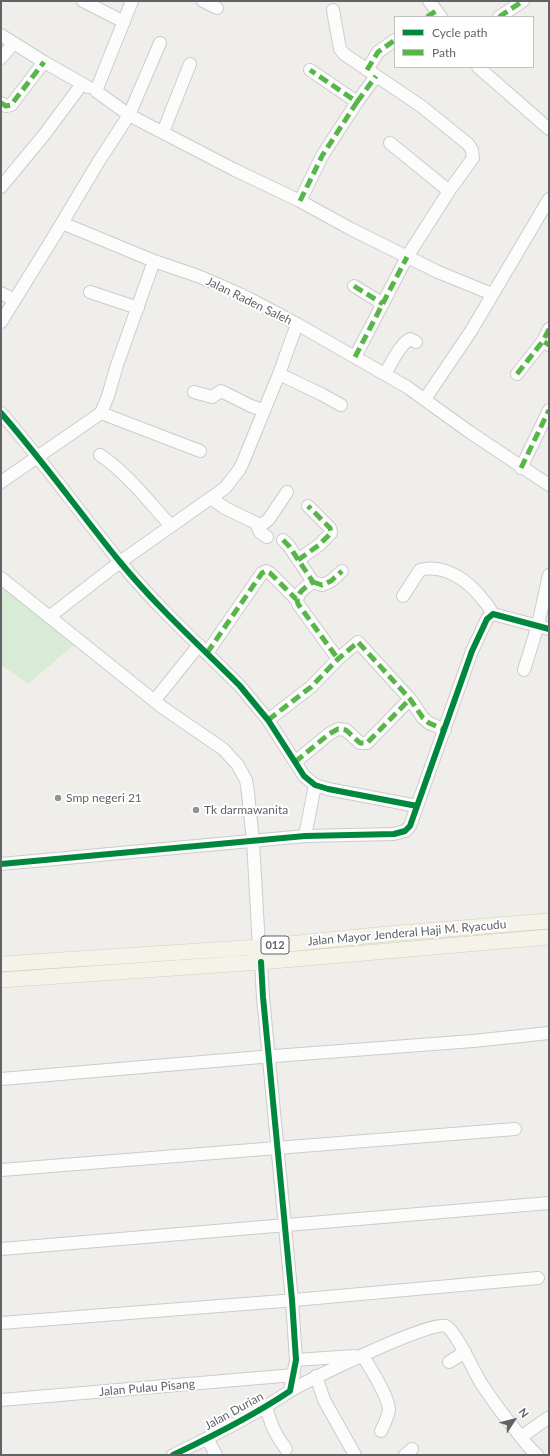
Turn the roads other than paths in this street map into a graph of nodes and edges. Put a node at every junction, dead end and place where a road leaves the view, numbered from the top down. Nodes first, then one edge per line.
1 (83, 1) edge
2 (132, 1) edge
3 (203, 1) edge
4 (523, 1) edge
5 (217, 8) dead end
6 (333, 10) dead end
7 (500, 16) edge
8 (124, 22) junction
9 (1, 36) edge
10 (394, 41) edge
11 (14, 43) junction
12 (160, 43) dead end
13 (1, 58) edge
14 (44, 62) junction
15 (190, 64) dead end
16 (479, 68) edge
17 (310, 70) dead end
18 (372, 73) junction
19 (82, 84) junction
20 (96, 91) junction
21 (357, 102) junction
22 (1, 103) edge
23 (129, 115) junction
24 (549, 129) edge
25 (163, 132) junction
26 (390, 143) dead end
27 (1, 186) edge
28 (449, 191) junction
29 (549, 199) edge
30 (300, 201) junction
31 (62, 223) junction
32 (407, 257) junction
33 (154, 261) junction
34 (354, 286) dead end
35 (90, 292) dead end
36 (1, 293) edge
37 (492, 294) junction
38 (14, 300) junction
39 (383, 304) junction
40 (138, 308) junction
41 (1, 322) edge
42 (297, 324) junction
43 (549, 329) edge
44 (416, 342) dead end
45 (546, 343) edge
46 (355, 357) junction
47 (279, 374) junction
48 (385, 374) junction
49 (518, 374) dead end
50 (194, 392) dead end
51 (425, 399) junction
52 (340, 405) dead end
53 (263, 410) junction
54 (549, 410) edge
55 (101, 413) junction
56 (1, 414) edge
57 (200, 451) dead end
58 (100, 455) dead end
59 (37, 456) junction
60 (521, 468) junction
61 (1, 482) edge
62 (549, 485) edge
63 (287, 492) dead end
64 (210, 498) junction
65 (308, 506) dead end
66 (258, 524) junction
67 (171, 526) junction
68 (267, 537) dead end
69 (283, 540) dead end
70 (298, 560) junction
71 (120, 562) junction
72 (342, 571) dead end
73 (549, 576) edge
74 (1, 578) edge
75 (313, 582) junction
76 (403, 596) dead end
77 (296, 599) junction
78 (493, 614) junction
79 (49, 617) junction
80 (543, 627) edge
81 (203, 649) junction
82 (338, 659) junction
83 (524, 670) dead end
84 (410, 699) junction
85 (154, 701) junction
86 (268, 720) junction
87 (445, 730) junction
88 (295, 762) junction
89 (315, 785) junction
90 (417, 806) junction
91 (305, 836) junction
92 (253, 841) junction
93 (1, 864) edge
94 (549, 921) edge
95 (549, 937) edge
96 (259, 946) junction
97 (118, 956) junction
98 (88, 957) junction
99 (260, 962) junction
100 (1, 964) edge
101 (119, 972) junction
102 (90, 974) junction
103 (1, 980) edge
104 (549, 1033) edge
105 (269, 1056) junction
106 (1, 1079) edge
107 (514, 1129) dead end
108 (277, 1148) junction
109 (1, 1170) edge
110 (549, 1203) edge
111 (285, 1226) junction
112 (1, 1249) edge
113 (538, 1278) dead end
114 (292, 1300) junction
115 (1, 1323) edge
116 (465, 1352) junction
117 (363, 1356) junction
118 (296, 1360) junction
119 (449, 1362) dead end
120 (294, 1375) junction
121 (316, 1376) junction
122 (290, 1390) junction
123 (1, 1400) edge
124 (266, 1407) junction
125 (548, 1418) dead end
126 (381, 1431) dead end
127 (521, 1437) junction
128 (207, 1438) junction
129 (286, 1449) dead end
130 (187, 1452) edge
131 (169, 1455) edge
132 (173, 1455) edge
133 (216, 1455) edge
134 (355, 1455) edge
135 (537, 1455) edge

1 - 8 street
2 - 8 street
3 - 5 street
4 - 7 street
6 - 18 street
8 - 20 street
9 - 11 street
10 - 18 street
11 - 13 street
11 - 14 street
12 - 23 street
14 - 19 street
14 - 22 street
15 - 25 street
16 - 24 street
17 - 21 street
18 - 21 street
18 - 28 street
19 - 20 street
19 - 27 street
20 - 23 street
21 - 30 street
23 - 25 street
23 - 31 street
25 - 30 street
26 - 28 street
28 - 32 street
29 - 37 street
30 - 32 street
31 - 33 street, Jalan Raden Saleh
31 - 38 street
32 - 37 street
32 - 39 street
33 - 40 street
33 - 42 street, Jalan Raden Saleh
34 - 39 street
35 - 40 street
36 - 38 street
37 - 51 street
38 - 41 street
39 - 46 street
40 - 55 street
42 - 46 street, Jalan Raden Saleh
42 - 47 street
43 - 45 street
44 - 48 street
45 - 49 street
46 - 48 street, Jalan Raden Saleh
47 - 52 street
47 - 53 street
48 - 51 street, Jalan Raden Saleh
50 - 53 street
51 - 60 street, Jalan Raden Saleh
53 - 64 street
54 - 60 street
55 - 57 street
55 - 59 street
56 - 59 street
58 - 67 street
59 - 61 street
59 - 71 street
60 - 62 street, Jalan Raden Saleh
63 - 66 street
64 - 66 street
64 - 67 street
65 - 70 street
66 - 68 street
67 - 71 street
69 - 70 street
70 - 75 street
71 - 79 street
71 - 81 street
72 - 75 street
73 - 80 street
74 - 79 street
75 - 77 street
76 - 78 street
77 - 81 street
77 - 82 street
78 - 80 street
78 - 87 street
79 - 85 street
80 - 83 street
81 - 85 street
81 - 86 street
82 - 84 street
82 - 86 street
84 - 87 street
84 - 88 street
85 - 92 street
86 - 88 street
87 - 90 street
88 - 89 street
89 - 90 street
89 - 91 street
90 - 91 street
91 - 92 street
92 - 93 street
92 - 96 street
94 - 96 main road, Jalan Mayor Jenderal Haji M. Ryacudu / 012
95 - 99 main road, Jalan Mayor Jenderal Haji M. Ryacudu / 012
96 - 97 main road, Jalan Mayor Jenderal Haji M. Ryacudu / 012
97 - 98 main road, Jalan Mayor Jenderal Haji M. Ryacudu / 012
97 - 101 main road
98 - 100 main road, Jalan Mayor Jenderal Haji M. Ryacudu / 012
98 - 102 main road
99 - 101 main road, Jalan Mayor Jenderal Haji M. Ryacudu / 012
99 - 105 street
101 - 102 main road, Jalan Mayor Jenderal Haji M. Ryacudu / 012
102 - 103 main road, Jalan Mayor Jenderal Haji M. Ryacudu / 012
104 - 105 street
105 - 106 street
105 - 108 street
107 - 108 street
108 - 109 street
108 - 111 street
110 - 111 street
111 - 112 street
111 - 114 street
113 - 114 street
114 - 115 street
114 - 118 street
116 - 117 street, Jalan Durian
116 - 119 street
116 - 127 street, Jalan Durian
117 - 118 street
117 - 121 street, Jalan Durian
117 - 126 street
118 - 120 street
120 - 122 street
120 - 123 street, Jalan Pulau Pisang
121 - 122 street, Jalan Durian
121 - 134 street
122 - 124 street, Jalan Durian
124 - 128 street, Jalan Durian
124 - 129 street
125 - 127 street
127 - 135 street, Jalan Durian
128 - 130 street, Jalan Durian
128 - 133 street
130 - 132 street, Jalan Durian
131 - 132 street

